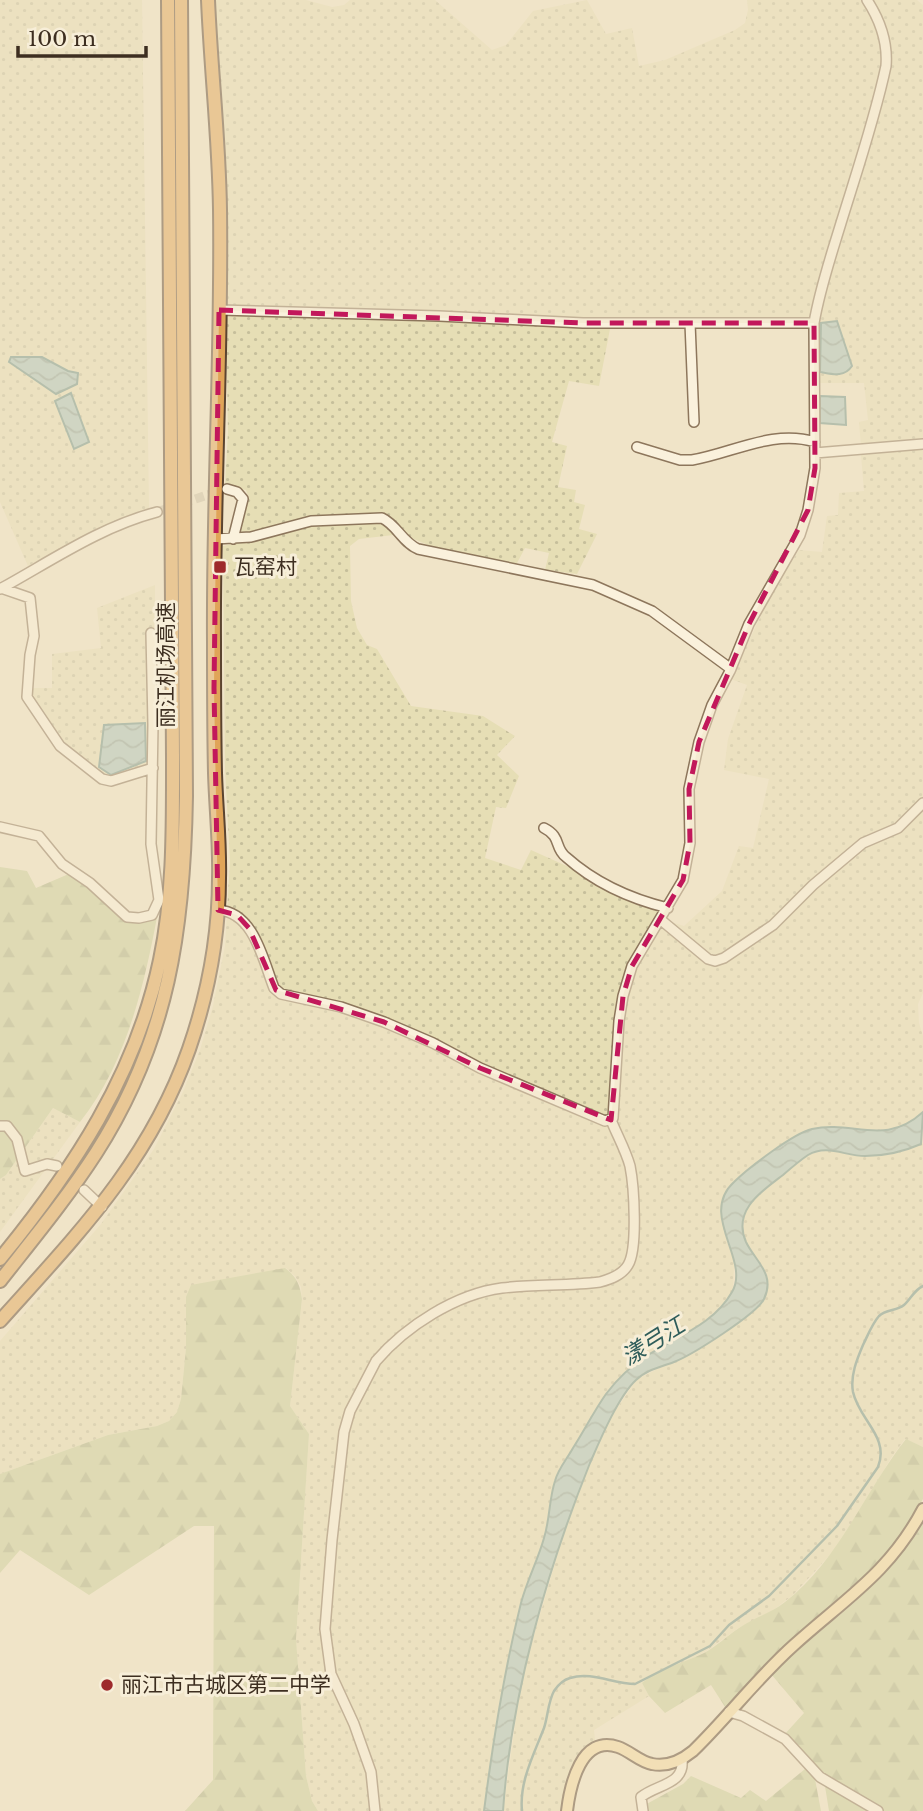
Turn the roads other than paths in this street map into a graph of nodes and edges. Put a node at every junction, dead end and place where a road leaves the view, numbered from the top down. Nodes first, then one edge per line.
1 (169, 0) edge
2 (181, 0) edge
3 (208, 0) edge
4 (867, 0) edge
5 (219, 310) junction
6 (691, 323) junction
7 (814, 323) junction
8 (695, 422) dead end
9 (815, 442) junction
10 (923, 444) edge
11 (636, 447) dead end
12 (815, 453) junction
13 (227, 489) dead end
14 (157, 512) tunnel mouth
15 (215, 539) junction
16 (233, 539) junction
17 (0, 589) edge
18 (151, 633) dead end
19 (730, 668) junction
20 (153, 768) junction
21 (923, 803) edge
22 (0, 827) edge
23 (544, 828) dead end
24 (668, 908) junction
25 (218, 910) junction
26 (661, 920) junction
27 (611, 1120) junction
28 (0, 1126) edge
29 (57, 1166) dead end
30 (84, 1189) dead end
31 (102, 1207) junction
32 (0, 1259) edge
33 (0, 1281) edge
34 (0, 1321) edge
35 (923, 1509) edge
36 (729, 1712) junction
37 (682, 1759) junction
38 (375, 1811) edge
39 (567, 1811) edge
40 (643, 1811) edge
41 (878, 1811) edge

1 - 32 highway, 丽江机场高速
2 - 33 highway, 丽江机场高速
3 - 5 highway
4 - 7 street
5 - 6 street
5 - 15 highway
6 - 7 street
6 - 8 street
7 - 9 street
9 - 11 street
9 - 12 street
10 - 12 street
12 - 19 street
13 - 16 street
14 - 17 street
15 - 16 street
15 - 25 highway
16 - 19 street
17 - 20 street
18 - 20 street
19 - 24 street
20 - 22 street
21 - 26 street
23 - 24 street
24 - 26 street
25 - 27 street
25 - 31 highway
26 - 27 street
27 - 38 street
28 - 29 street
30 - 31 street
31 - 34 highway
35 - 36 main road
36 - 37 main road
36 - 41 street
37 - 39 main road
37 - 40 street

